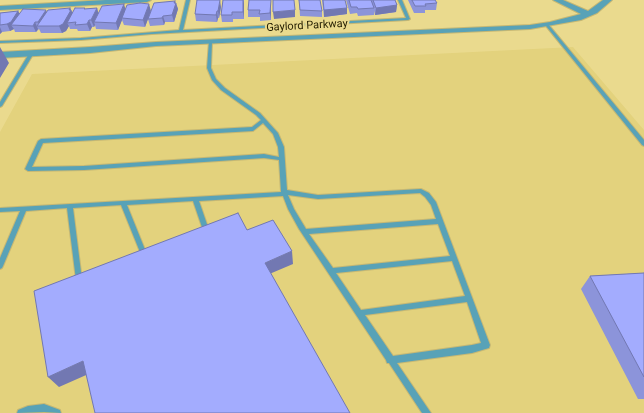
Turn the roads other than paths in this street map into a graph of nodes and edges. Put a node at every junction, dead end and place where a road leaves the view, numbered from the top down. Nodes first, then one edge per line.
1 (147, 0) edge
2 (188, 0) edge
3 (400, 0) edge
4 (557, 0) edge
5 (608, 0) edge
6 (0, 8) edge
7 (588, 14) junction
8 (547, 25) junction
9 (181, 31) junction
10 (0, 42) edge
11 (210, 42) junction
12 (32, 53) junction
13 (0, 55) edge
14 (0, 106) edge
15 (264, 120) junction
16 (644, 144) edge
17 (282, 159) junction
18 (284, 193) junction
19 (195, 199) junction
20 (123, 203) junction
21 (70, 206) junction
22 (24, 208) junction
23 (0, 210) edge
24 (440, 221) junction
25 (305, 232) junction
26 (208, 236) edge
27 (454, 258) junction
28 (145, 260) edge
29 (0, 266) edge
30 (331, 271) junction
31 (79, 280) edge
32 (469, 299) junction
33 (359, 312) junction
34 (390, 360) junction
35 (21, 413) edge
36 (57, 413) edge
37 (427, 413) edge

1 - 6 street
2 - 9 lane
3 - 9 lane
4 - 7 street
5 - 7 street, Gaylord Parkway
7 - 8 street, Gaylord Parkway
8 - 11 street, Gaylord Parkway
8 - 16 lane
9 - 10 lane
11 - 12 street, Gaylord Parkway
11 - 15 lane
12 - 13 street, Gaylord Parkway
12 - 14 lane
15 - 17 lane
15 - 17 lane
17 - 18 lane
18 - 19 lane
18 - 24 lane
18 - 25 lane
19 - 20 lane
19 - 26 lane
20 - 21 lane
20 - 28 lane
21 - 22 lane
21 - 31 lane
22 - 23 lane
22 - 29 lane
24 - 25 lane
24 - 27 lane
25 - 30 lane
27 - 30 lane
27 - 32 lane
30 - 33 lane
32 - 33 lane
32 - 34 lane
33 - 34 lane
34 - 37 lane
35 - 36 lane

